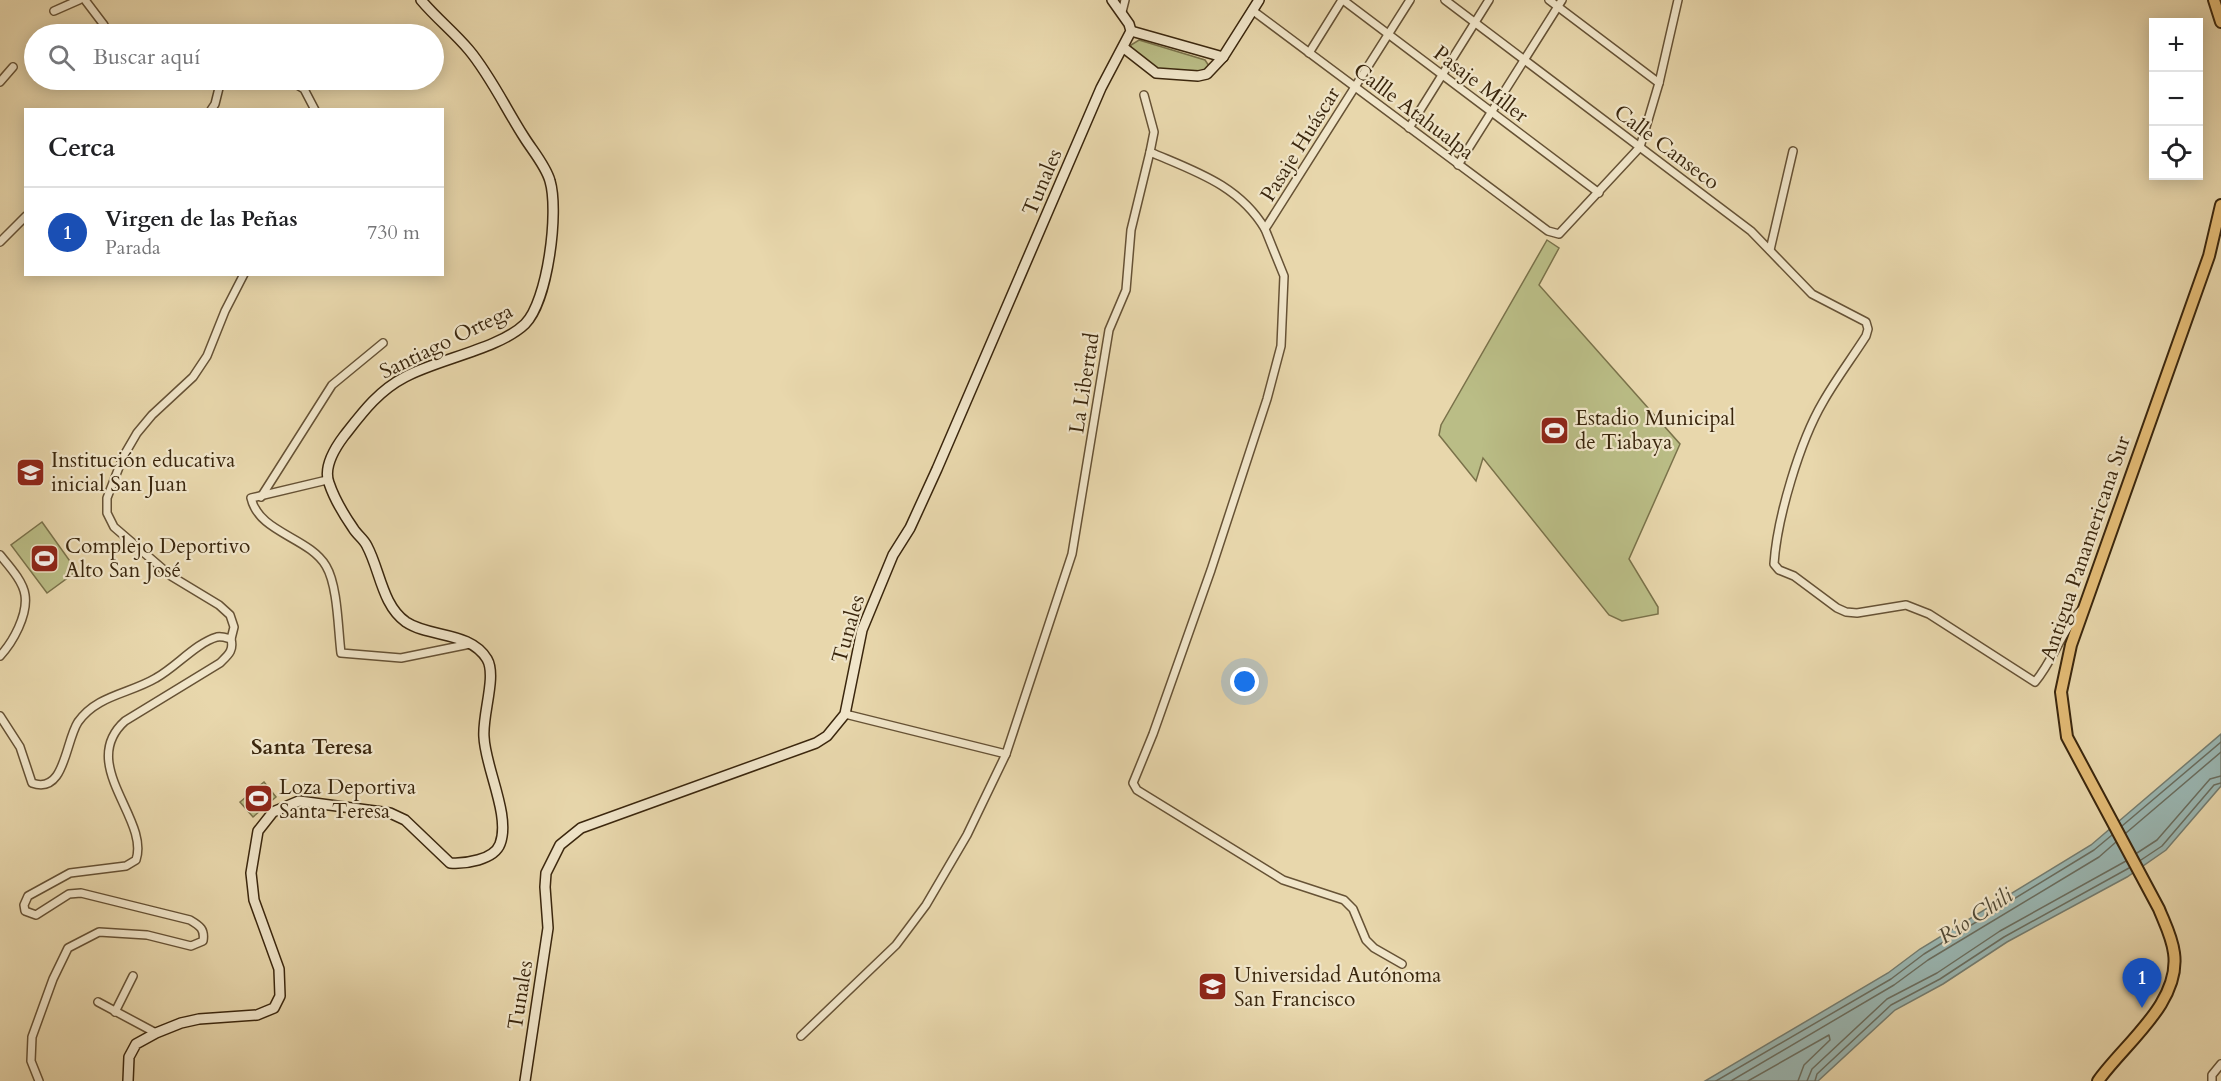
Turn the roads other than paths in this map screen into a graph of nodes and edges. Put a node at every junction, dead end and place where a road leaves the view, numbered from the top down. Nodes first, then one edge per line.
1 (79, 0) edge
2 (85, 0) edge
3 (421, 0) edge
4 (1112, 0) edge
5 (1125, 0) edge
6 (1259, 0) edge
7 (1342, 0) edge
8 (1410, 0) edge
9 (1445, 0) edge
10 (1489, 0) edge
11 (1549, 0) edge
12 (1678, 0) edge
13 (2214, 0) edge
14 (1560, 3) edge
15 (1252, 10) junction
16 (54, 11) dead end
17 (1122, 12) junction
18 (1475, 22) junction
19 (2221, 22) edge
20 (103, 24) edge
21 (441, 24) edge
22 (444, 27) edge
23 (1131, 31) junction
24 (1388, 34) junction
25 (1124, 48) junction
26 (1309, 53) junction
27 (1223, 57) junction
28 (1524, 60) junction
29 (13, 67) dead end
30 (1442, 75) junction
31 (0, 82) edge
32 (1659, 82) junction
33 (1355, 87) junction
34 (218, 90) edge
35 (305, 90) edge
36 (1143, 94) dead end
37 (212, 108) edge
38 (314, 108) edge
39 (1491, 112) junction
40 (1409, 128) junction
41 (1640, 147) junction
42 (1793, 151) dead end
43 (1150, 152) junction
44 (1458, 165) junction
45 (1599, 193) junction
46 (2221, 205) edge
47 (24, 218) edge
48 (1265, 229) junction
49 (0, 242) edge
50 (1770, 250) junction
51 (243, 276) edge
52 (383, 343) dead end
53 (327, 480) junction
54 (261, 497) junction
55 (0, 555) edge
56 (2082, 610) junction
57 (231, 639) junction
58 (470, 644) junction
59 (0, 656) edge
60 (844, 714) junction
61 (0, 716) edge
62 (1006, 754) junction
63 (1402, 964) dead end
64 (133, 976) dead end
65 (98, 1002) dead end
66 (115, 1012) junction
67 (156, 1033) junction
68 (801, 1036) dead end
69 (2221, 1064) edge
70 (39, 1081) edge
71 (128, 1081) edge
72 (525, 1081) edge
73 (2098, 1081) edge
74 (2213, 1081) edge

1 - 16 street
2 - 20 street
3 - 21 street, Santiago Ortega
4 - 17 street
5 - 17 street
6 - 15 street
7 - 24 street, Pasaje Miller
7 - 26 street
8 - 24 street, Pasaje Huáscar
9 - 18 street, Calle Canseco
10 - 18 street
11 - 14 street
12 - 32 street
13 - 19 main road
14 - 28 street
14 - 32 street
15 - 26 street, Callle Atahualpa
15 - 27 street
17 - 23 street
18 - 28 street, Calle Canseco
18 - 30 street
22 - 53 street, Santiago Ortega
23 - 25 street, Tunales
23 - 27 street
24 - 30 street, Pasaje Miller
24 - 33 street, Pasaje Huáscar
25 - 27 street
25 - 60 street, Tunales
26 - 33 street, Callle Atahualpa
28 - 39 street
28 - 41 street, Calle Canseco
29 - 31 street
30 - 39 street, Pasaje Miller
30 - 40 street
32 - 41 street
33 - 40 street, Callle Atahualpa
33 - 48 street, Pasaje Huáscar
34 - 37 street
35 - 38 street
36 - 43 street, La Libertad
39 - 44 street
39 - 45 street, Pasaje Miller
40 - 44 street, Callle Atahualpa
41 - 45 street
41 - 50 street, Calle Canseco
42 - 50 street
43 - 48 street
43 - 62 street, La Libertad
44 - 45 street, Callle Atahualpa
46 - 56 main road, Antigua Panamericana Sur
47 - 49 street
48 - 63 street, Pasaje Huáscar
50 - 56 street, Calle Canseco
51 - 57 street
52 - 54 street
53 - 54 street
53 - 58 street
54 - 58 street
55 - 59 street
56 - 73 main road, Antigua Panamericana Sur
57 - 61 street
57 - 70 street
58 - 67 street
60 - 62 street
60 - 72 street, Tunales
62 - 68 street, La Libertad
64 - 66 street
65 - 66 street
66 - 67 street
67 - 71 street
69 - 74 street

